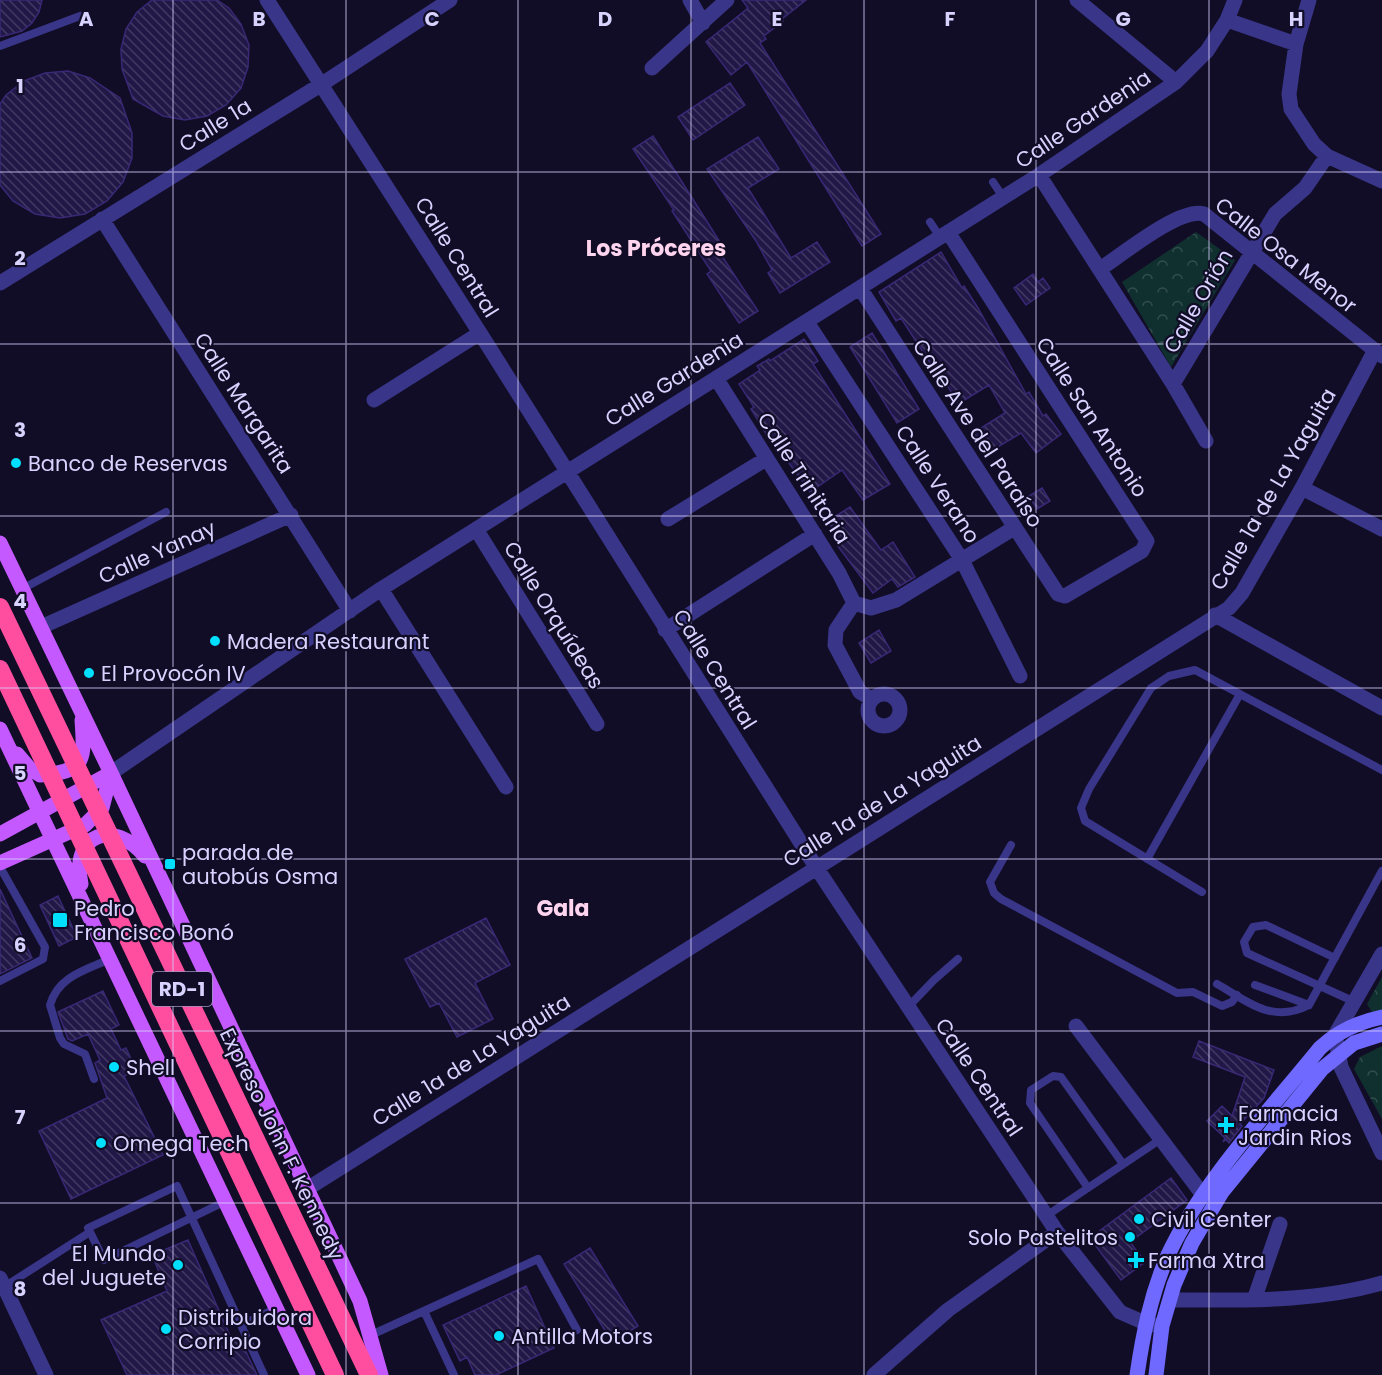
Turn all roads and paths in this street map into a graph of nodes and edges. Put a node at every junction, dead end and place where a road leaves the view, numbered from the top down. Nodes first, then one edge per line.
1 (267, 0) edge
2 (450, 0) edge
3 (690, 0) edge
4 (727, 0) edge
5 (1077, 0) edge
6 (1235, 0) edge
7 (1310, 0) edge
8 (80, 16) dead end
9 (1227, 20) junction
10 (703, 23) junction
11 (1296, 44) junction
12 (0, 46) edge
13 (652, 68) dead end
14 (1176, 82) junction
15 (322, 84) junction
16 (1327, 156) junction
17 (1039, 175) junction
18 (1382, 181) edge
19 (993, 182) dead end
20 (1003, 197) junction
21 (102, 219) junction
22 (930, 222) dead end
23 (944, 235) junction
24 (1251, 253) junction
25 (1100, 269) junction
26 (0, 283) edge
27 (860, 288) junction
28 (807, 322) junction
29 (480, 333) junction
30 (1378, 353) edge
31 (716, 378) junction
32 (1173, 384) junction
33 (374, 400) dead end
34 (1206, 441) dead end
35 (766, 459) junction
36 (567, 470) junction
37 (1302, 488) junction
38 (166, 512) dead end
39 (291, 515) junction
40 (668, 519) dead end
41 (1014, 528) junction
42 (476, 529) junction
43 (1382, 529) edge
44 (815, 534) junction
45 (0, 543) edge
46 (962, 560) junction
47 (21, 589) junction
48 (381, 589) junction
49 (1065, 596) joint
50 (854, 603) junction
51 (0, 607) edge
52 (350, 611) junction
53 (1215, 615) junction
54 (41, 627) junction
55 (665, 630) junction
56 (0, 669) edge
57 (1020, 676) dead end
58 (1240, 694) junction
59 (872, 699) dead end
60 (1382, 708) edge
61 (81, 711) junction
62 (597, 724) dead end
63 (3, 735) edge
64 (1382, 770) edge
65 (111, 772) junction
66 (506, 787) dead end
67 (40, 812) junction
68 (0, 834) edge
69 (54, 841) junction
70 (1011, 845) dead end
71 (1147, 859) junction
72 (0, 865) edge
73 (155, 867) junction
74 (816, 867) junction
75 (1382, 871) edge
76 (1202, 892) dead end
77 (85, 906) junction
78 (1382, 954) edge
79 (1335, 958) junction
80 (110, 959) junction
81 (958, 959) dead end
82 (0, 981) edge
83 (1217, 984) dead end
84 (1255, 985) dead end
85 (1320, 985) junction
86 (1237, 995) junction
87 (1355, 1002) junction
88 (1309, 1005) junction
89 (909, 1007) junction
90 (1382, 1017) edge
91 (1076, 1026) dead end
92 (1382, 1034) edge
93 (1335, 1035) junction
94 (1337, 1054) junction
95 (94, 1079) dead end
96 (1161, 1139) junction
97 (1382, 1153) edge
98 (1123, 1164) junction
99 (1088, 1188) junction
100 (307, 1189) junction
101 (1203, 1195) junction
102 (226, 1201) junction
103 (1046, 1216) junction
104 (191, 1220) junction
105 (1280, 1224) dead end
106 (90, 1232) junction
107 (1057, 1232) junction
108 (2, 1283) edge
109 (1382, 1283) edge
110 (1170, 1300) junction
111 (1254, 1300) junction
112 (277, 1308) junction
113 (424, 1311) junction
114 (1144, 1323) junction
115 (241, 1325) junction
116 (1162, 1326) junction
117 (577, 1330) dead end
118 (371, 1335) junction
119 (372, 1373) edge
120 (46, 1375) edge
121 (264, 1375) edge
122 (308, 1375) edge
123 (335, 1375) edge
124 (454, 1375) edge
125 (874, 1375) edge
126 (1137, 1375) edge
127 (1156, 1375) edge

1 - 15 street, Calle Central
2 - 15 street, Calle 1a
3 - 10 street
4 - 10 street
5 - 14 street
6 - 9 street, Calle Gardenia
7 - 11 street
8 - 12 lane
9 - 11 street
9 - 14 street, Calle Gardenia
10 - 13 street
11 - 16 street
14 - 17 street, Calle Gardenia
15 - 21 street, Calle 1a
15 - 29 street, Calle Central
16 - 18 street
16 - 24 street, Calle Orión
17 - 20 street, Calle Gardenia
17 - 25 street
19 - 20 lane
20 - 23 street, Calle Gardenia
21 - 26 street, Calle 1a
21 - 39 street, Calle Margarita
22 - 23 lane
23 - 27 street, Calle Gardenia
23 - 49 street, Calle San Antonio
24 - 25 street, Calle Osa Menor
24 - 30 street, Calle Osa Menor
24 - 32 street, Calle Orión
25 - 32 street
27 - 28 street, Calle Gardenia
27 - 41 street, Calle Ave del Paraíso
28 - 31 street, Calle Gardenia
28 - 46 street, Calle Verano
29 - 33 street
29 - 36 street, Calle Central
30 - 37 street, Calle 1a de La Yaguita
31 - 35 street, Calle Trinitaria
31 - 36 street, Calle Gardenia
32 - 34 street
35 - 40 street
35 - 44 street, Calle Trinitaria
36 - 42 street, Calle Gardenia
36 - 55 street, Calle Central
37 - 43 street
37 - 53 street, Calle 1a de La Yaguita
38 - 47 lane
39 - 52 street, Calle Margarita
39 - 54 street, Calle Yanay
41 - 46 street
41 - 49 street, Calle Ave del Paraíso
42 - 48 street, Calle Gardenia
42 - 62 street, Calle Orquídeas
44 - 50 street, Calle Trinitaria
44 - 55 street
45 - 47 main road
46 - 50 street
46 - 57 street, Calle Verano
47 - 54 main road
48 - 52 street, Calle Gardenia
48 - 66 street
50 - 59 street
51 - 119 highway, Expreso John F. Kennedy / RD-1
52 - 65 street, Calle Gardenia
53 - 60 street
53 - 74 street, Calle 1a de La Yaguita
54 - 61 main road
55 - 74 street, Calle Central
56 - 123 highway, RD-1
58 - 64 lane
58 - 71 lane
58 - 71 lane
61 - 63 main road
61 - 65 main road
63 - 67 main road, RD-1
65 - 67 main road
65 - 69 main road
65 - 73 main road
67 - 68 main road
67 - 69 main road, RD-1
69 - 72 main road
69 - 77 main road, RD-1
70 - 86 lane
71 - 76 lane
72 - 82 lane
73 - 77 main road
73 - 100 main road
74 - 89 street, Calle Central
74 - 100 street, Calle 1a de La Yaguita
75 - 79 lane
77 - 80 main road, RD-1
78 - 87 street
79 - 85 lane
79 - 85 lane
80 - 95 lane
80 - 102 main road, RD-1
81 - 89 lane
83 - 86 lane
84 - 88 lane
85 - 87 lane
85 - 88 lane
86 - 88 lane
87 - 93 street
89 - 103 street, Calle Central
90 - 93 main road
91 - 96 street
92 - 94 main road
93 - 94 street
93 - 101 main road
94 - 97 street
94 - 110 main road
96 - 98 lane
96 - 101 street
98 - 99 lane
98 - 99 lane
99 - 103 lane
100 - 118 main road
101 - 114 main road
102 - 104 lane
102 - 112 main road, RD-1
103 - 107 street, Calle Central
104 - 106 lane
104 - 106 lane
104 - 115 lane
105 - 111 street
106 - 108 lane
107 - 114 street, Calle Central
107 - 125 street
108 - 120 street
109 - 111 street
110 - 111 street
110 - 116 main road
112 - 115 lane
112 - 122 main road, RD-1
113 - 117 lane
113 - 118 lane
113 - 124 lane
114 - 116 street, Calle Central
114 - 126 main road
115 - 121 lane
116 - 127 main road
118 - 119 main road

